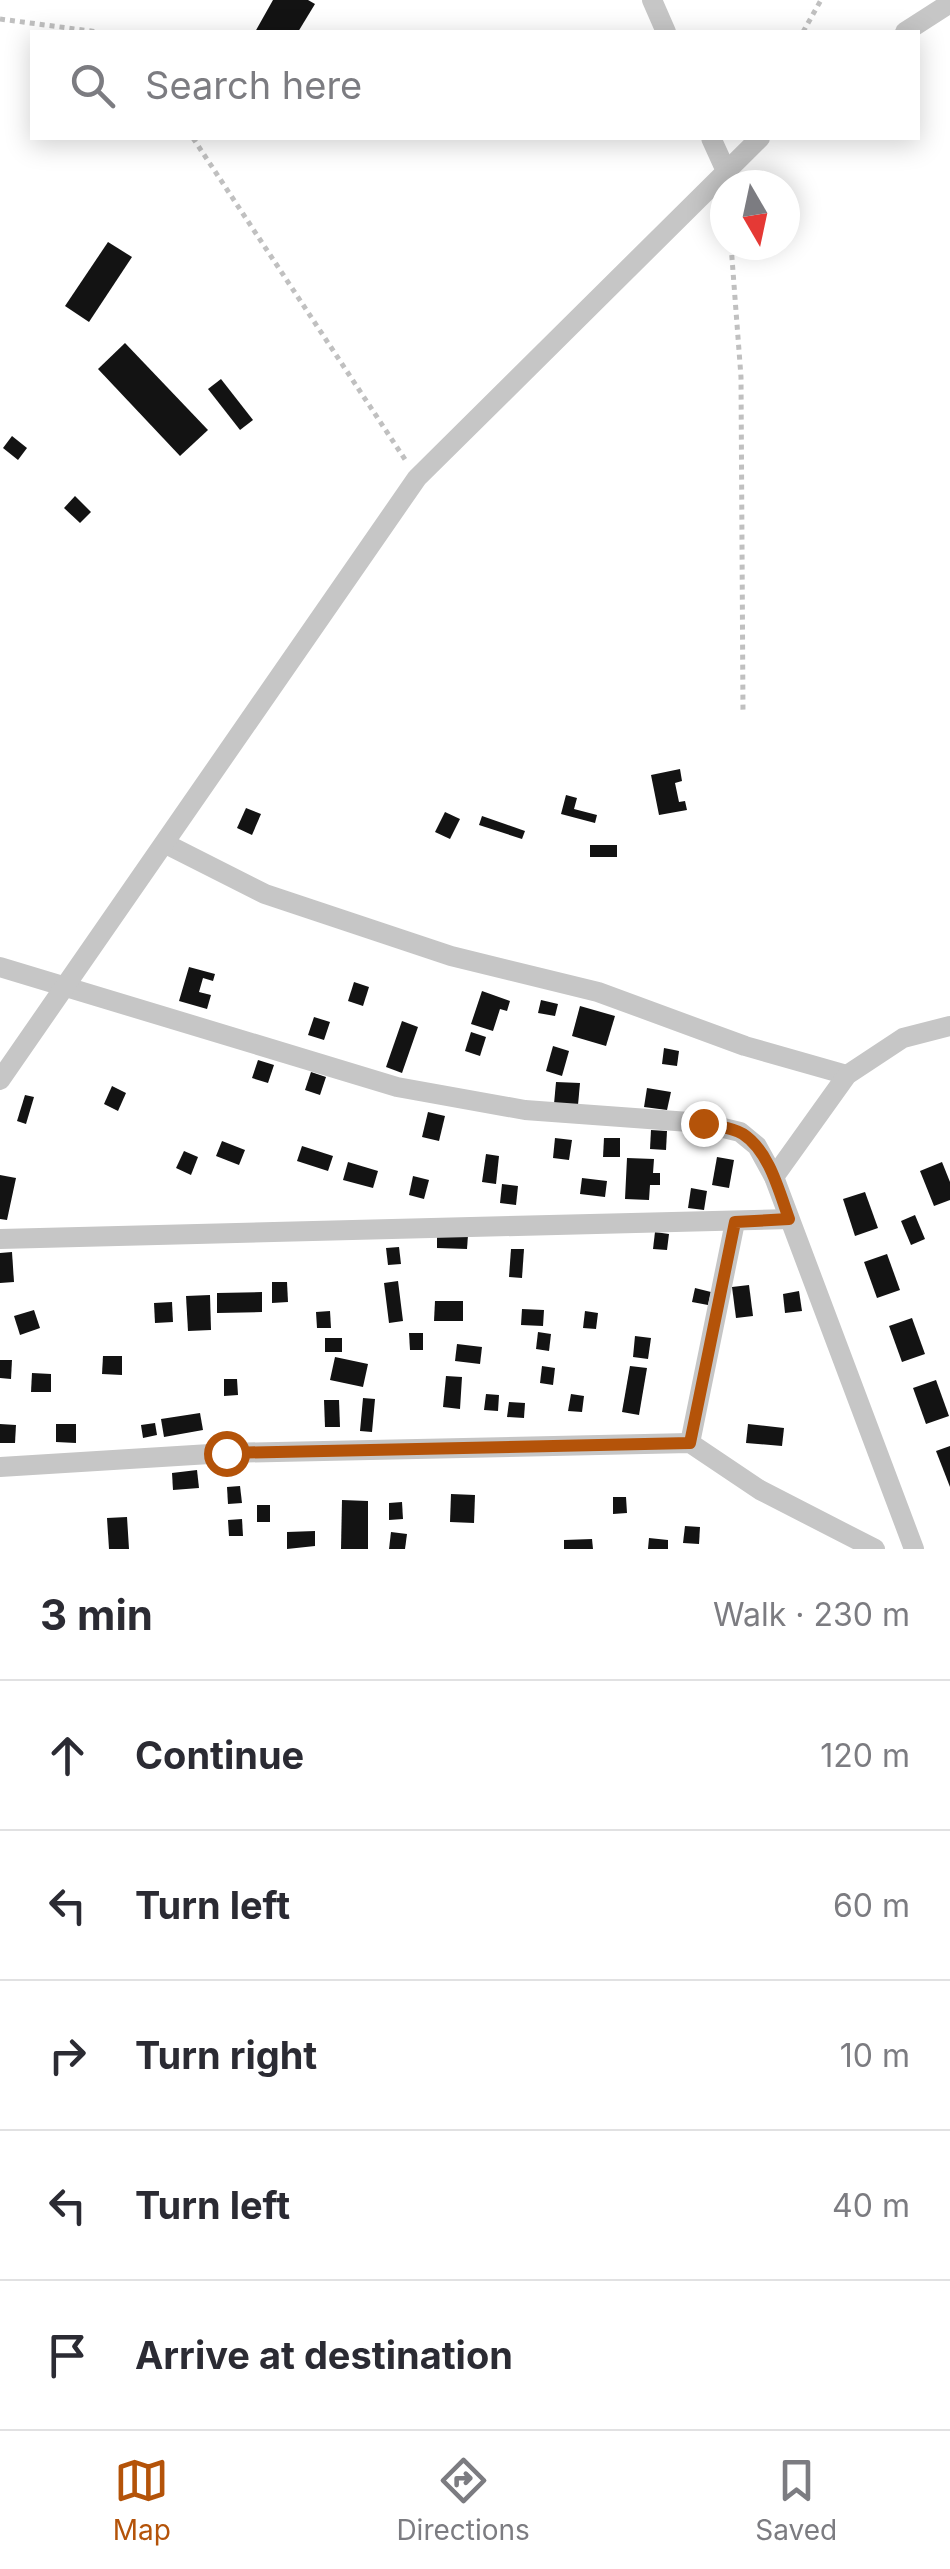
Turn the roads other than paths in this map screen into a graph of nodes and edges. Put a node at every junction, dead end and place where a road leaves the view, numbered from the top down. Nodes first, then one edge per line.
1 (652, 0) edge
2 (950, 3) edge
3 (665, 30) edge
4 (908, 30) edge
5 (712, 140) edge
6 (758, 140) edge
7 (726, 170) joint
8 (710, 186) edge
9 (166, 844) junction
10 (0, 966) edge
11 (64, 987) junction
12 (950, 1026) edge
13 (848, 1075) junction
14 (0, 1080) edge
15 (774, 1177) junction
16 (789, 1219) junction
17 (735, 1222) junction
18 (0, 1239) edge
19 (690, 1443) junction
20 (0, 1467) edge
21 (875, 1549) edge
22 (914, 1549) edge

1 - 3 street
2 - 4 street
5 - 7 street
6 - 7 street
8 - 9 street
9 - 11 street
9 - 13 street
10 - 11 street
11 - 14 street
11 - 15 street
12 - 13 street
13 - 15 street
15 - 16 street
16 - 17 street
16 - 22 street
17 - 18 street
17 - 19 street
19 - 20 street
19 - 21 street

